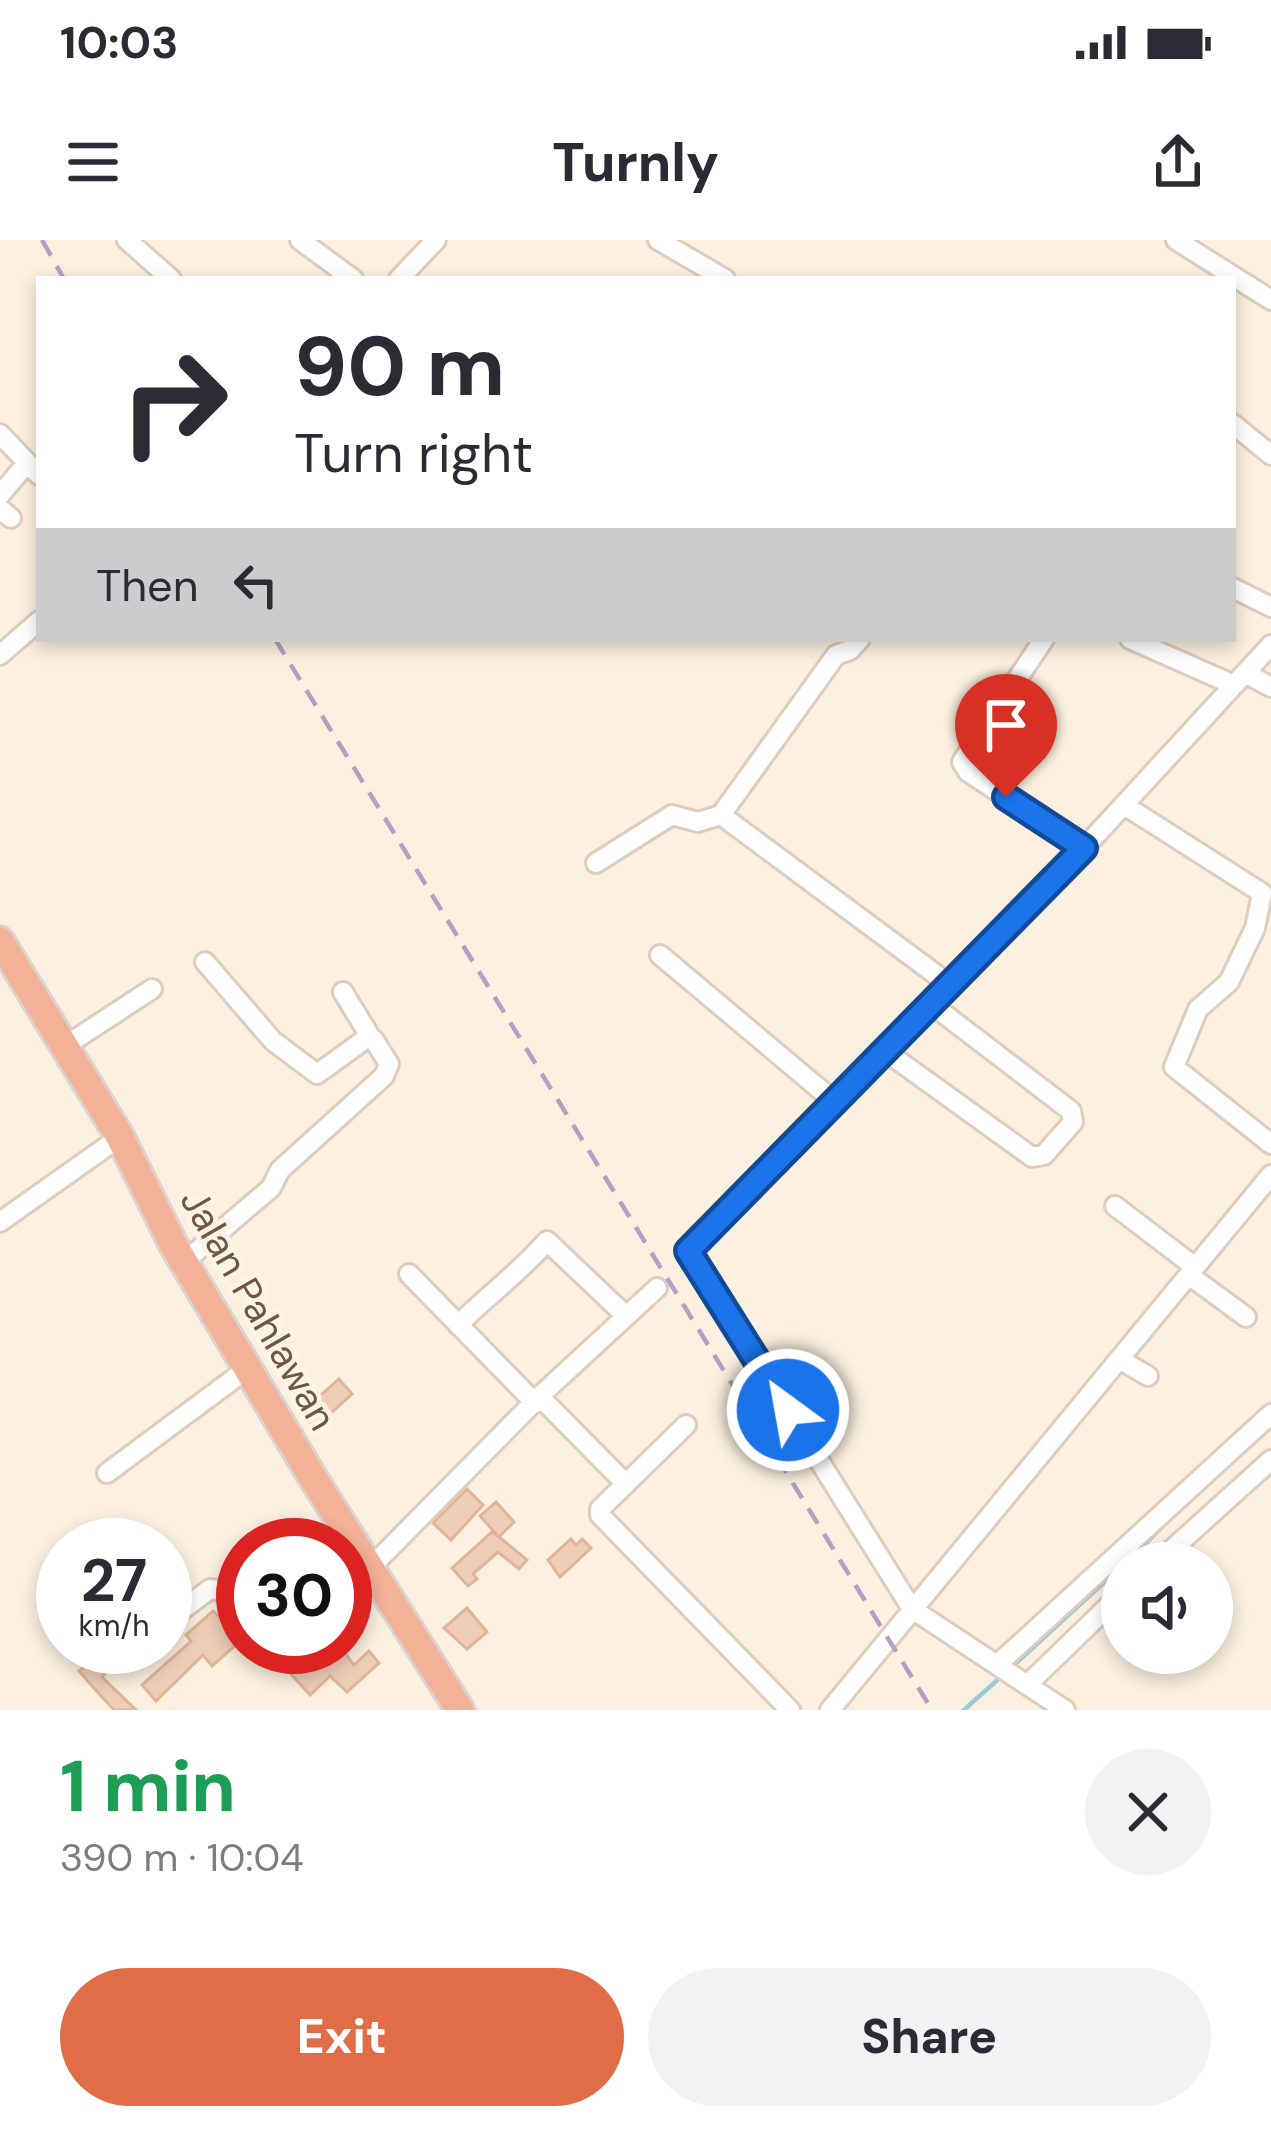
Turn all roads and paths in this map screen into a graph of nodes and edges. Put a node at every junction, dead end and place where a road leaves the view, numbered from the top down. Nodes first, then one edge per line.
1 (127, 240) edge
2 (300, 240) edge
3 (436, 240) edge
4 (658, 240) edge
5 (1176, 240) edge
6 (168, 276) edge
7 (349, 276) edge
8 (402, 276) edge
9 (720, 276) edge
10 (1233, 276) edge
11 (1236, 278) edge
12 (1271, 300) edge
13 (1236, 426) edge
14 (0, 434) edge
15 (1271, 455) edge
16 (33, 469) edge
17 (0, 495) edge
18 (1236, 590) edge
19 (1271, 607) edge
20 (36, 624) edge
21 (857, 642) edge
22 (1042, 642) edge
23 (1138, 642) edge
24 (1271, 645) edge
25 (0, 656) edge
26 (1240, 679) junction
27 (1271, 687) edge
28 (1124, 805) junction
29 (721, 815) junction
30 (1084, 848) junction
31 (596, 862) dead end
32 (0, 941) edge
33 (660, 955) dead end
34 (206, 962) dead end
35 (950, 985) junction
36 (152, 988) dead end
37 (343, 992) dead end
38 (931, 1004) junction
39 (371, 1038) junction
40 (65, 1046) junction
41 (884, 1051) junction
42 (835, 1102) junction
43 (120, 1137) junction
44 (1271, 1144) edge
45 (1271, 1175) edge
46 (1115, 1206) dead end
47 (0, 1222) edge
48 (184, 1262) junction
49 (1192, 1271) junction
50 (409, 1274) dead end
51 (657, 1288) dead end
52 (626, 1316) junction
53 (1246, 1317) dead end
54 (458, 1325) junction
55 (1119, 1359) junction
56 (247, 1369) junction
57 (1148, 1376) dead end
58 (537, 1400) junction
59 (1271, 1414) edge
60 (686, 1425) dead end
61 (1271, 1460) edge
62 (106, 1473) dead end
63 (626, 1484) junction
64 (334, 1518) edge
65 (1180, 1542) edge
66 (372, 1566) edge
67 (372, 1571) edge
68 (913, 1609) junction
69 (1101, 1613) edge
70 (1002, 1665) junction
71 (1027, 1682) junction
72 (460, 1710) edge
73 (790, 1710) edge
74 (830, 1710) edge
75 (1065, 1710) edge

1 - 6 street
2 - 7 street
3 - 8 street
4 - 9 street
5 - 10 street
11 - 12 street
13 - 15 street
14 - 16 street
16 - 17 street
18 - 19 street
20 - 25 street
21 - 29 street
22 - 30 street
23 - 26 street
24 - 26 street
26 - 27 street
26 - 28 street
28 - 30 street
28 - 44 street
29 - 31 street
29 - 35 street
30 - 35 street
32 - 40 highway, Jalan Pahlawan
33 - 42 street
34 - 39 street
35 - 38 street
36 - 40 street
37 - 39 street
38 - 41 street
38 - 41 street
39 - 48 street
40 - 43 highway, Jalan Pahlawan
41 - 42 street
42 - 68 street
43 - 47 street
43 - 48 highway, Jalan Pahlawan
45 - 49 street
46 - 49 street
48 - 56 highway, Jalan Pahlawan
49 - 53 street
49 - 55 street
50 - 54 street
51 - 52 street
52 - 54 street
52 - 58 street
54 - 58 street
55 - 57 street
55 - 68 street
56 - 62 street
56 - 64 highway, Jalan Pahlawan
58 - 63 street
58 - 66 street
59 - 70 street
60 - 63 street
61 - 65 street
63 - 73 street
67 - 72 highway, Jalan Pahlawan
68 - 70 street
68 - 74 street
69 - 71 street
70 - 71 street
71 - 75 street

